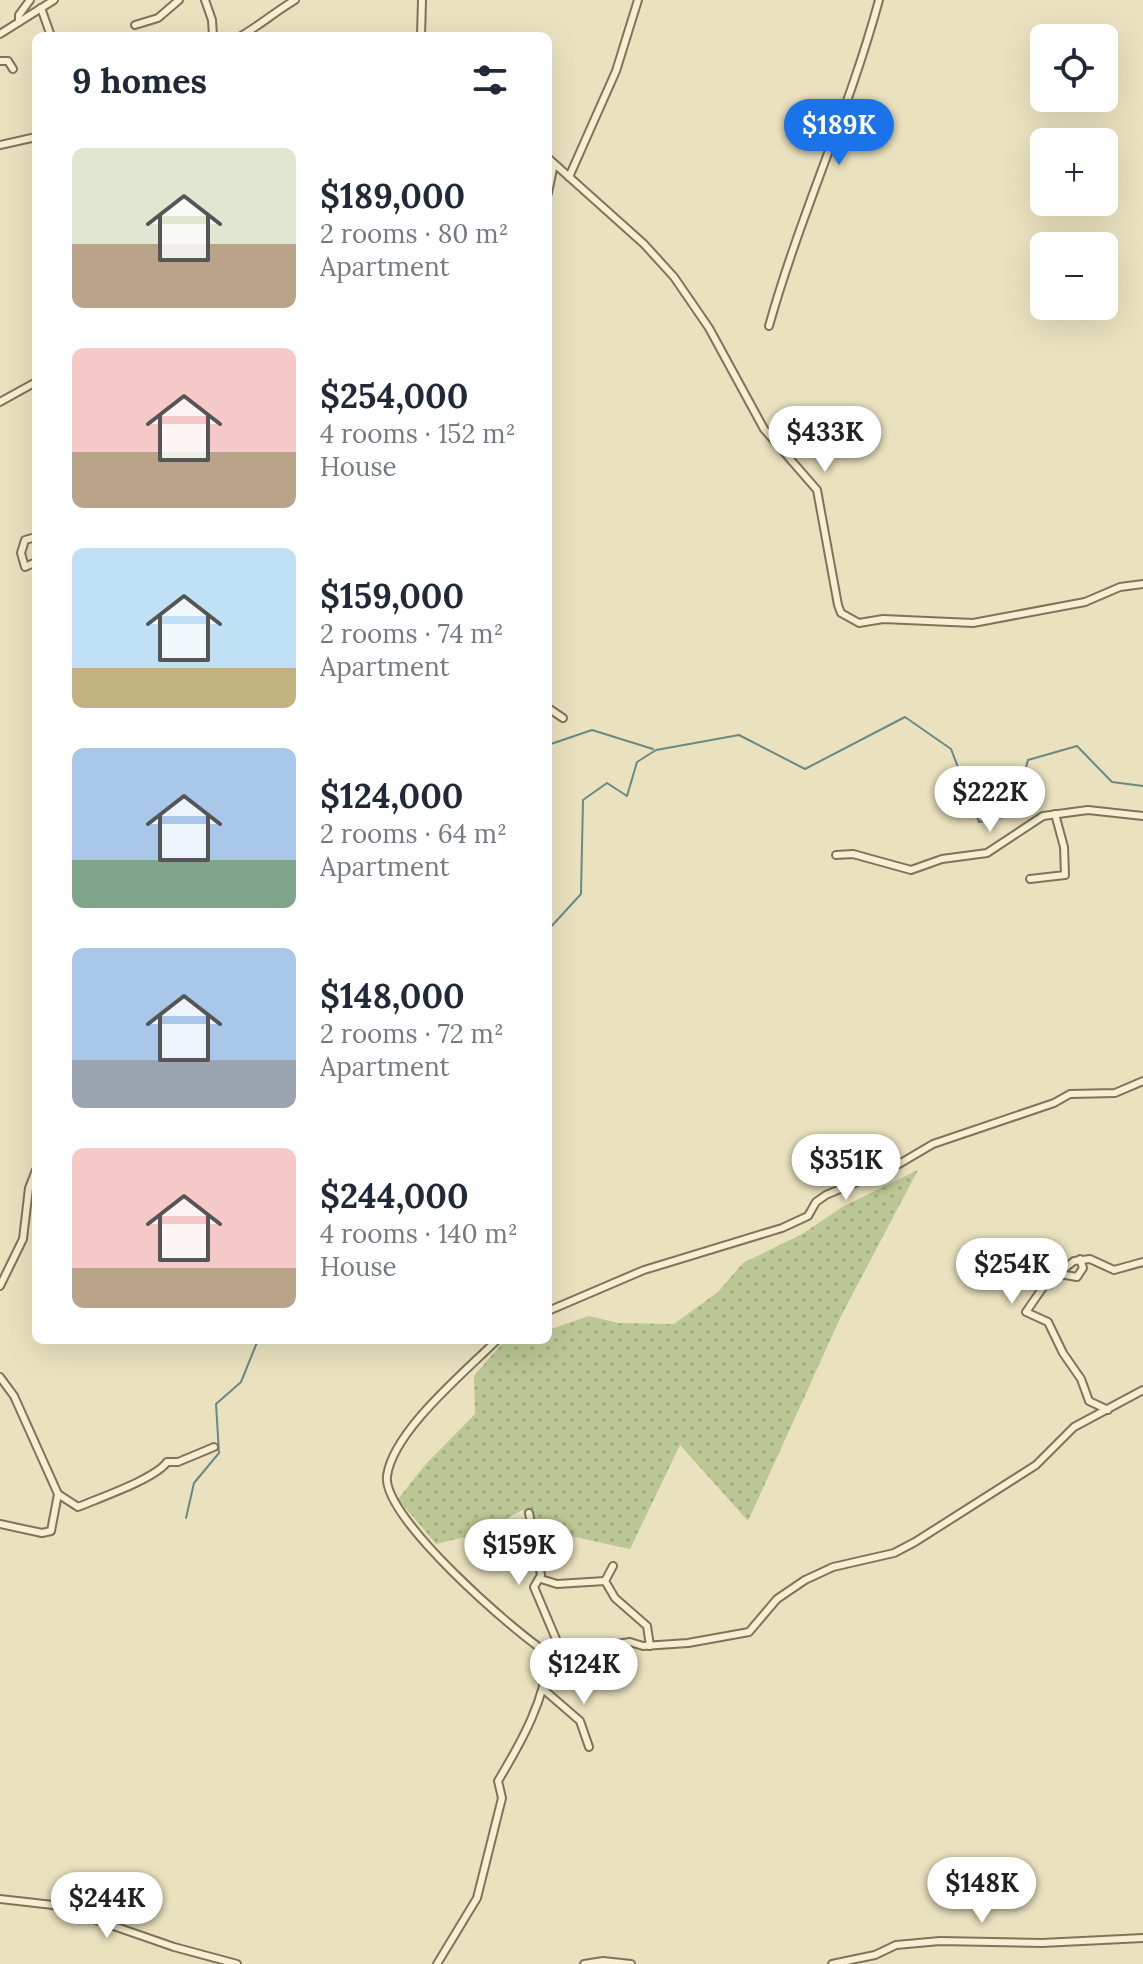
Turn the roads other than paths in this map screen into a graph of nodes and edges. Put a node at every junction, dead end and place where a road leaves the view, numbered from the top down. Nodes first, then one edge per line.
1 (30, 0) edge
2 (54, 0) edge
3 (179, 0) edge
4 (205, 0) edge
5 (295, 0) edge
6 (422, 0) edge
7 (638, 0) edge
8 (879, 0) edge
9 (41, 8) junction
10 (19, 22) junction
11 (135, 25) dead end
12 (50, 32) edge
13 (213, 32) edge
14 (258, 32) edge
15 (421, 32) edge
16 (0, 34) edge
17 (0, 61) edge
18 (13, 69) dead end
19 (32, 138) edge
20 (0, 145) edge
21 (552, 162) edge
22 (569, 177) junction
23 (769, 326) dead end
24 (32, 384) edge
25 (0, 402) edge
26 (32, 538) edge
27 (32, 564) edge
28 (1143, 584) edge
29 (552, 711) edge
30 (563, 718) dead end
31 (1055, 814) junction
32 (1143, 816) edge
33 (836, 855) dead end
34 (1030, 879) dead end
35 (1143, 1081) edge
36 (32, 1180) edge
37 (1080, 1259) junction
38 (1143, 1262) edge
39 (1059, 1274) junction
40 (0, 1286) edge
41 (552, 1309) edge
42 (493, 1344) edge
43 (0, 1377) edge
44 (1143, 1390) edge
45 (1108, 1410) junction
46 (214, 1447) dead end
47 (58, 1494) junction
48 (529, 1513) dead end
49 (0, 1524) edge
50 (613, 1566) dead end
51 (541, 1579) junction
52 (605, 1581) junction
53 (650, 1646) junction
54 (553, 1654) junction
55 (543, 1689) junction
56 (589, 1747) dead end
57 (0, 1899) edge
58 (1143, 1938) edge
59 (237, 1964) edge
60 (437, 1964) edge
61 (584, 1964) edge
62 (631, 1964) edge
63 (832, 1964) edge

1 - 10 street
2 - 9 street
3 - 11 street
4 - 13 street
5 - 14 street
6 - 15 street
7 - 22 street
8 - 23 street
9 - 10 street
9 - 12 street
10 - 16 street
17 - 18 street
19 - 20 street
21 - 22 street
22 - 28 street
24 - 25 street
26 - 27 street
29 - 30 street
31 - 32 street
31 - 33 street
31 - 34 street
35 - 41 street
36 - 40 street
37 - 38 street
37 - 39 street
37 - 39 street
39 - 45 street
42 - 54 street
43 - 47 street
44 - 45 street
45 - 53 street
46 - 47 street
47 - 49 street
48 - 51 street
50 - 52 street
51 - 52 street
51 - 54 street
52 - 53 street
53 - 54 street
54 - 55 street
55 - 56 street
55 - 60 street
57 - 59 street
58 - 63 street
61 - 62 street

